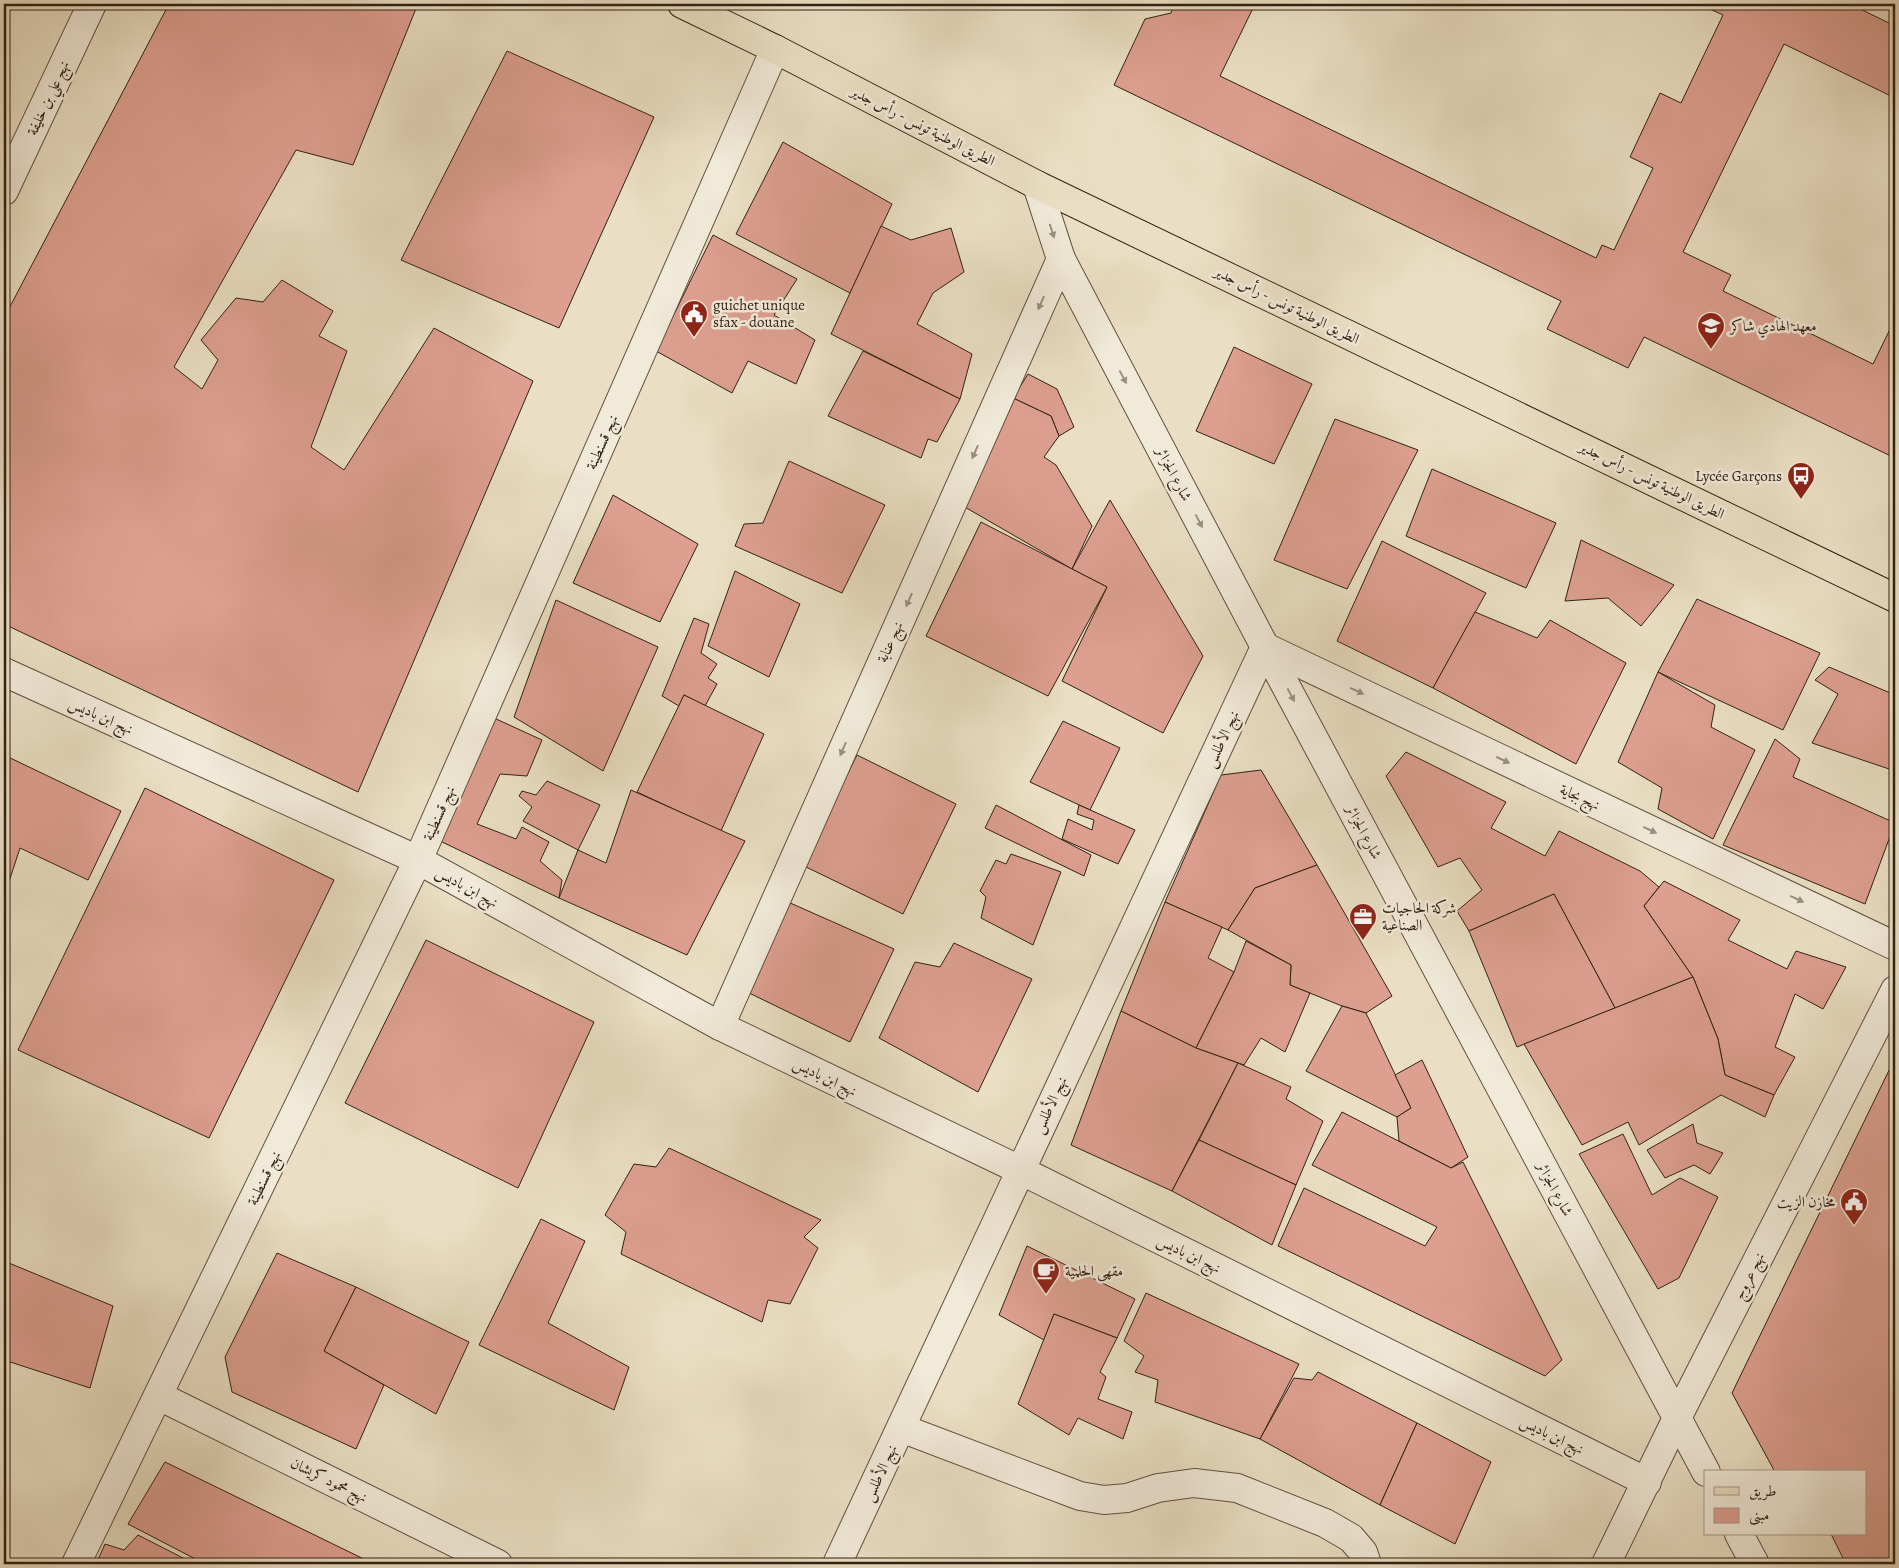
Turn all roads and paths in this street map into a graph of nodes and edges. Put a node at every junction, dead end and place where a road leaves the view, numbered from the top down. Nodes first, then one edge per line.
1 (92, 4) edge
2 (682, 4) edge
3 (775, 49) junction
4 (1037, 185) junction
5 (4, 191) edge
6 (1061, 259) junction
7 (1895, 598) edge
8 (1265, 647) junction
9 (4, 672) edge
10 (418, 860) junction
11 (1895, 946) edge
12 (1895, 990) edge
13 (720, 1026) junction
14 (1020, 1170) junction
15 (159, 1396) junction
16 (1677, 1418) junction
17 (901, 1428) junction
18 (1705, 1470) edge
19 (1647, 1482) junction
20 (1740, 1536) edge
21 (76, 1564) edge
22 (498, 1564) edge
23 (837, 1564) edge
24 (1367, 1564) edge
25 (1606, 1564) edge
26 (1755, 1564) edge

1 - 5 street, نهج علي بن خليفة
2 - 3 main road, الطريق الوطنية تونس - رأس جدير
3 - 4 main road, الطريق الوطنية تونس - رأس جدير
3 - 10 street, نهج قسنطينة
4 -> 6 street, شارع الجزائر
4 - 7 main road, الطريق الوطنية تونس - رأس جدير
6 -> 8 street, شارع الجزائر
6 -> 13 street, نهج عنابة
8 -> 11 street, نهج بجاية
8 - 14 street, نهج الأطلس
8 -> 16 street, شارع الجزائر
9 - 10 street, نهج ابن باديس
10 - 13 street, نهج ابن باديس
10 - 15 street, نهج قسنطينة
12 - 16 street, نهج عروج
13 - 14 street, نهج ابن باديس
14 - 17 street, نهج الأطلس
14 - 19 street, نهج ابن باديس
15 - 21 street, نهج قسنطينة
15 - 22 street, نهج محمود كريشان
16 - 18 street, شارع الجزائر
16 - 19 street, نهج عروج
17 - 23 street, نهج الأطلس
17 - 24 street
19 - 25 street, نهج عروج
20 - 26 street

